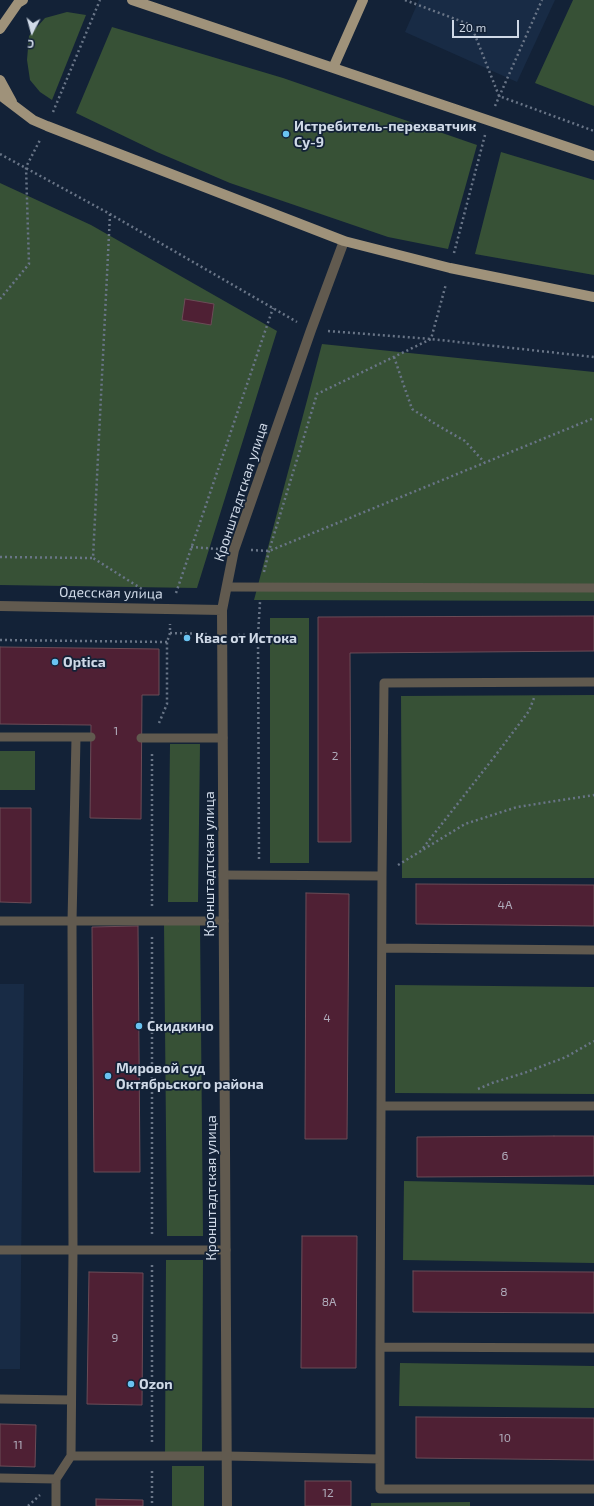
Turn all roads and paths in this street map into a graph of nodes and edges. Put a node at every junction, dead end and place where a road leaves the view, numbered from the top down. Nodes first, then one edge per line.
1 (23, 0) edge
2 (100, 0) edge
3 (132, 0) edge
4 (363, 0) edge
5 (405, 0) edge
6 (542, 0) edge
7 (0, 29) edge
8 (333, 68) junction
9 (0, 80) edge
10 (0, 95) edge
11 (499, 96) junction
12 (14, 105) junction
13 (489, 121) junction
14 (47, 126) junction
15 (594, 131) edge
16 (0, 154) edge
17 (594, 156) edge
18 (26, 167) junction
19 (110, 214) junction
20 (344, 241) junction
21 (450, 268) junction
22 (594, 297) edge
23 (0, 299) edge
24 (273, 308) junction
25 (311, 330) junction
26 (431, 339) junction
27 (394, 357) junction
28 (594, 357) edge
29 (594, 418) edge
30 (485, 463) junction
31 (191, 547) junction
32 (234, 550) junction
33 (269, 551) junction
34 (0, 556) edge
35 (93, 558) junction
36 (227, 587) junction
37 (260, 587) junction
38 (594, 588) edge
39 (145, 592) dead end
40 (0, 606) edge
41 (171, 608) junction
42 (222, 610) junction
43 (0, 640) edge
44 (167, 642) junction
45 (541, 682) junction
46 (594, 682) edge
47 (0, 737) edge
48 (91, 737) dead end
49 (76, 738) junction
50 (141, 738) dead end
51 (152, 738) junction
52 (223, 738) junction
53 (594, 795) edge
54 (421, 850) junction
55 (223, 875) junction
56 (259, 876) junction
57 (382, 876) junction
58 (152, 920) junction
59 (0, 921) edge
60 (72, 921) junction
61 (224, 921) junction
62 (382, 948) junction
63 (594, 950) edge
64 (594, 1041) edge
65 (472, 1092) dead end
66 (381, 1106) junction
67 (594, 1106) edge
68 (152, 1249) junction
69 (0, 1250) edge
70 (226, 1250) junction
71 (73, 1251) junction
72 (380, 1347) junction
73 (594, 1348) edge
74 (0, 1399) edge
75 (71, 1400) junction
76 (71, 1456) junction
77 (152, 1456) junction
78 (226, 1456) junction
79 (380, 1459) junction
80 (0, 1478) edge
81 (56, 1479) junction
82 (594, 1489) edge
83 (56, 1506) edge
84 (152, 1506) edge
85 (227, 1506) edge

1 - 7 main road
2 - 14 path
3 - 8 main road
4 - 8 main road
5 - 11 path
6 - 11 path
8 - 13 main road
9 - 12 main road
10 - 12 main road
11 - 13 path
11 - 15 path
12 - 14 main road
13 - 17 main road
13 - 21 path
14 - 18 path
14 - 20 main road
16 - 18 path
18 - 19 path
18 - 23 path
19 - 24 path
19 - 35 path
20 - 21 main road
20 - 25 street, Кронштадтская улица
21 - 22 main road
21 - 26 path
24 - 25 path
24 - 31 path
25 - 26 path
25 - 32 street, Кронштадтская улица
26 - 27 path
26 - 28 path
27 - 30 path
27 - 33 path
29 - 30 path
30 - 33 path
31 - 32 path
31 - 41 path
32 - 33 path
32 - 36 street, Кронштадтская улица
33 - 37 path
34 - 35 path
35 - 39 path
36 - 37 lane
36 - 42 street, Кронштадтская улица
37 - 38 lane
37 - 56 path
40 - 41 street, Одесская улица
41 - 42 street, Одесская улица
41 - 44 path
42 - 52 street, Кронштадтская улица
43 - 44 path
44 - 51 path
45 - 46 lane
45 - 54 path
45 - 57 lane
47 - 49 lane
48 - 49 lane
49 - 60 lane
50 - 51 lane
51 - 52 lane
51 - 58 path
52 - 55 street, Кронштадтская улица
53 - 54 path
54 - 57 path
55 - 56 lane
55 - 61 street, Кронштадтская улица
56 - 57 lane
57 - 62 lane
58 - 60 lane
58 - 61 lane
58 - 68 path
59 - 60 lane
60 - 71 lane
61 - 70 street, Кронштадтская улица
62 - 63 lane
62 - 66 lane
64 - 65 path
66 - 67 lane
66 - 72 lane
68 - 70 lane
68 - 71 lane
68 - 77 path
69 - 71 lane
70 - 78 street, Кронштадтская улица
71 - 75 lane
72 - 73 lane
72 - 79 lane
74 - 75 lane
75 - 76 lane
76 - 77 lane
76 - 81 lane
77 - 78 lane
77 - 84 path
78 - 79 lane
78 - 85 street, Кронштадтская улица
79 - 82 lane
80 - 81 lane
81 - 83 lane

